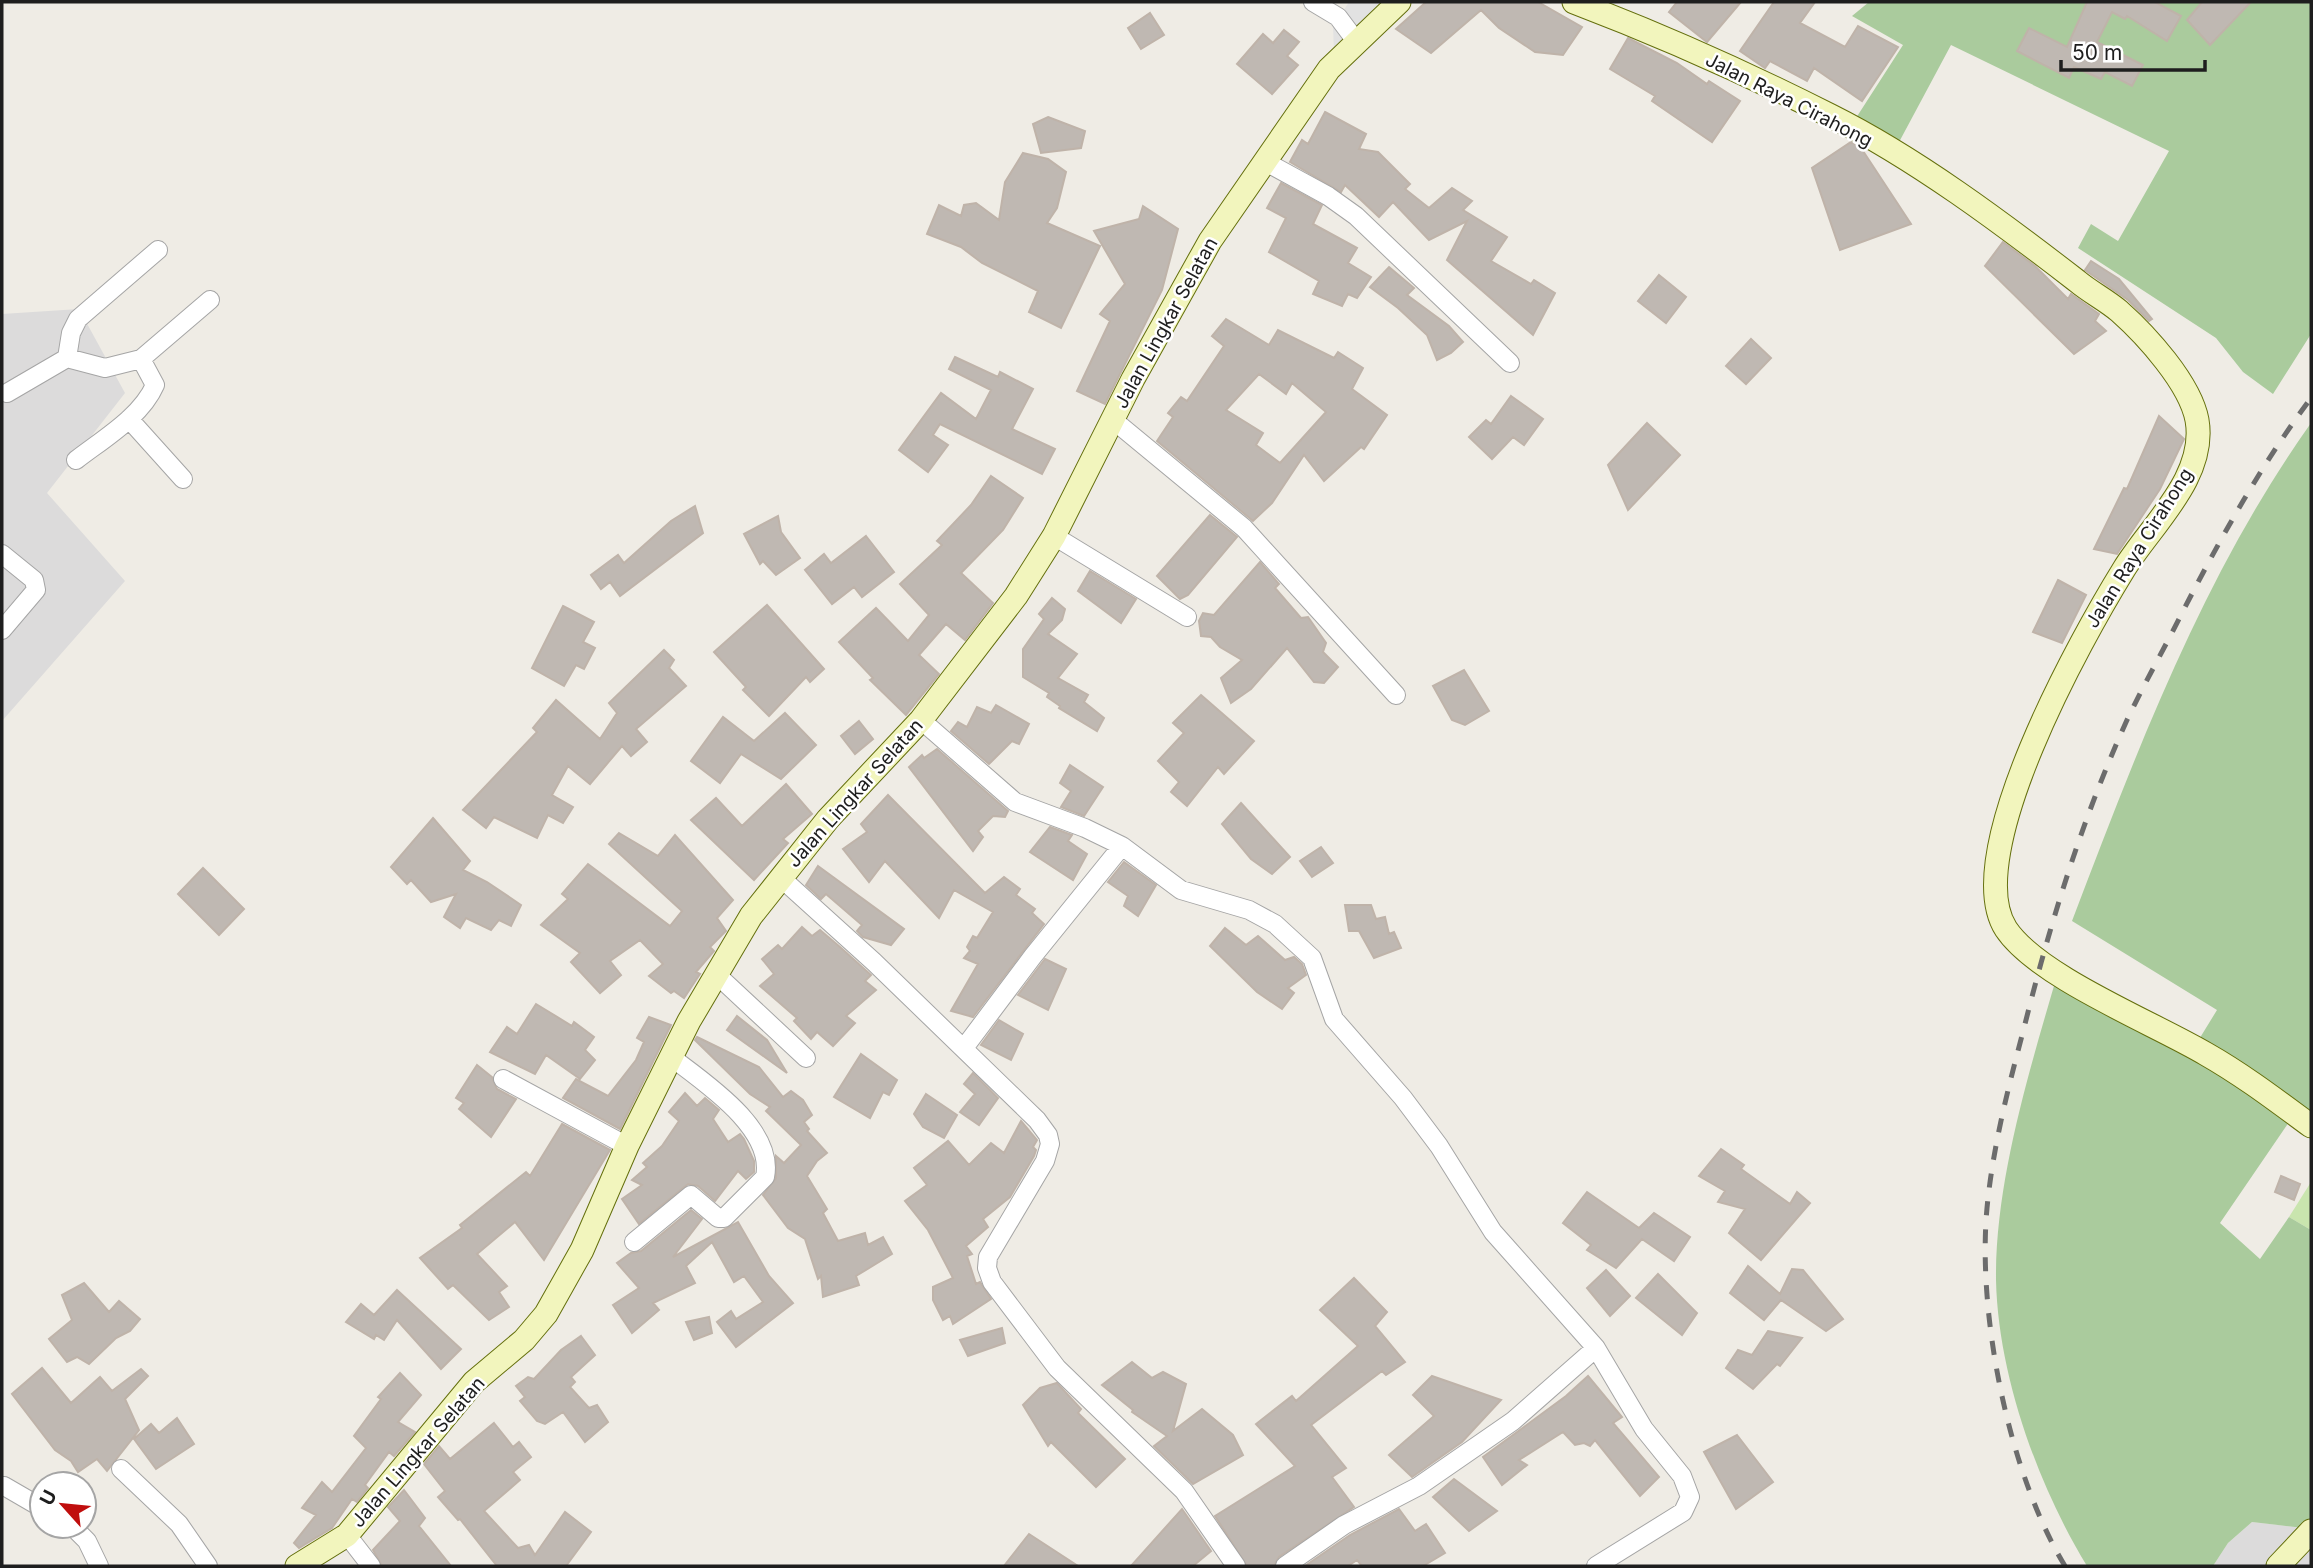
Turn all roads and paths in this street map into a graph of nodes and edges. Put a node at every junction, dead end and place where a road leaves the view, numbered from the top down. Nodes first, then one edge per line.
1 (1313, 2) edge
2 (1399, 2) edge
3 (1574, 2) edge
4 (1356, 41) junction
5 (1264, 161) junction
6 (158, 250) dead end
7 (210, 300) dead end
8 (67, 358) junction
9 (141, 359) junction
10 (1510, 363) dead end
11 (3, 392) edge
12 (129, 419) junction
13 (1112, 419) junction
14 (76, 460) dead end
15 (183, 479) dead end
16 (1054, 536) junction
17 (2, 554) edge
18 (1187, 617) dead end
19 (2, 629) edge
20 (1396, 695) dead end
21 (920, 720) junction
22 (1122, 846) junction
23 (780, 877) junction
24 (716, 974) junction
25 (964, 1048) junction
26 (671, 1057) junction
27 (806, 1058) dead end
28 (503, 1079) dead end
29 (2311, 1126) edge
30 (627, 1146) junction
31 (634, 1242) dead end
32 (1596, 1348) junction
33 (121, 1468) dead end
34 (4, 1486) dead end
35 (28, 1500) edge
36 (2311, 1531) edge
37 (346, 1535) junction
38 (86, 1540) edge
39 (99, 1566) edge
40 (208, 1566) edge
41 (297, 1566) edge
42 (371, 1566) edge
43 (1236, 1566) edge
44 (1285, 1566) edge
45 (1596, 1566) edge
46 (2278, 1566) edge

1 - 4 street
2 - 4 street, Jalan Lingkar Selatan
3 - 29 street, Jalan Raya Cirahong
4 - 5 street, Jalan Lingkar Selatan
5 - 10 street
5 - 13 street, Jalan Lingkar Selatan
6 - 8 street
7 - 9 street
8 - 9 street
8 - 11 street
9 - 12 street
12 - 14 street
12 - 15 street
13 - 16 street, Jalan Lingkar Selatan
13 - 20 street
16 - 18 street
16 - 21 street, Jalan Lingkar Selatan
17 - 19 street
21 - 22 street
21 - 23 street, Jalan Lingkar Selatan
22 - 25 street
22 - 32 street
23 - 24 street, Jalan Lingkar Selatan
23 - 25 street
24 - 26 street, Jalan Lingkar Selatan
24 - 27 street
25 - 43 street
26 - 30 street, Jalan Lingkar Selatan
26 - 31 street
28 - 30 street
30 - 37 street, Jalan Lingkar Selatan
32 - 44 street
32 - 45 street
33 - 40 street
34 - 35 street
36 - 46 street
37 - 41 street, Jalan Lingkar Selatan
37 - 42 street
38 - 39 street

